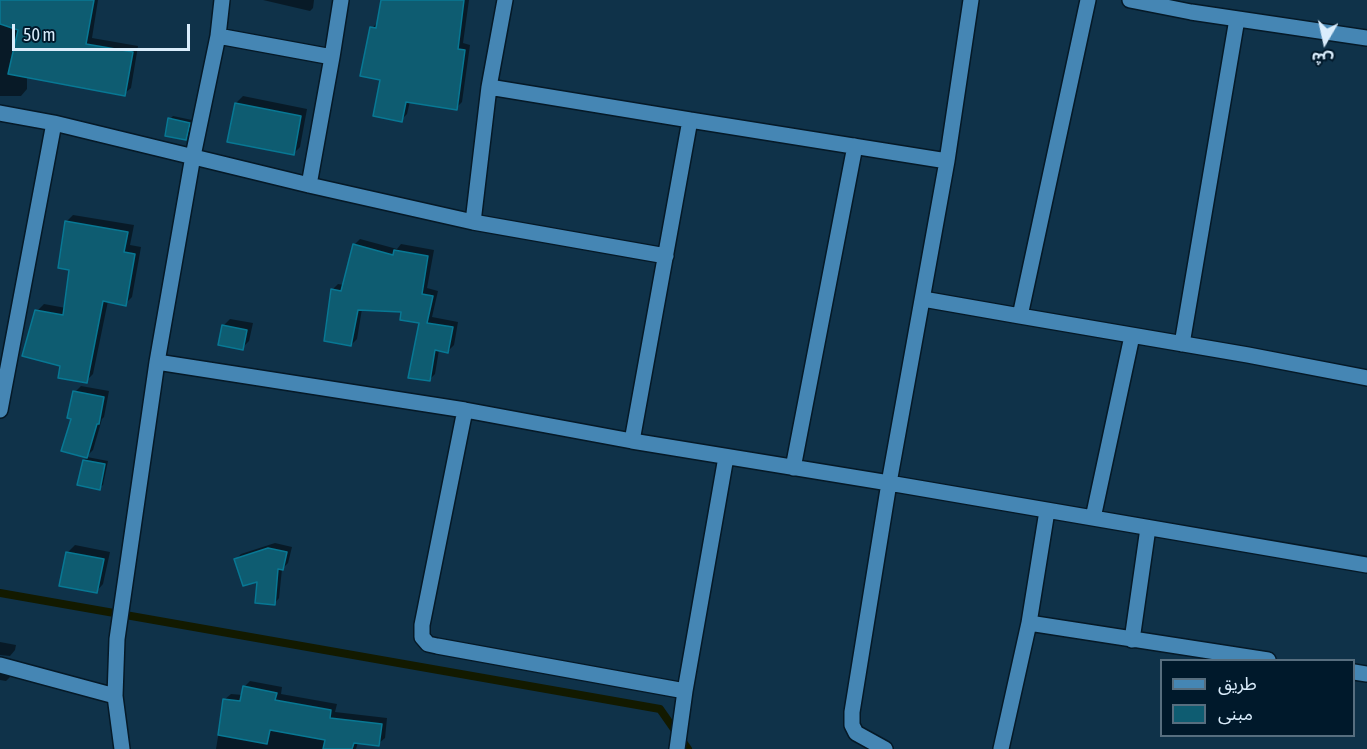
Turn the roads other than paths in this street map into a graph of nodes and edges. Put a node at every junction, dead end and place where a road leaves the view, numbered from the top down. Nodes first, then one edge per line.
1 (222, 0) edge
2 (340, 0) edge
3 (505, 0) edge
4 (971, 0) edge
5 (1088, 0) edge
6 (1130, 0) edge
7 (1192, 6) edge
8 (1237, 19) junction
9 (218, 36) junction
10 (1367, 38) edge
11 (332, 57) junction
12 (489, 87) junction
13 (0, 113) edge
14 (690, 120) junction
15 (54, 123) junction
16 (855, 146) junction
17 (193, 156) junction
18 (947, 161) junction
19 (309, 185) junction
20 (473, 222) junction
21 (666, 256) junction
22 (922, 299) junction
23 (1020, 316) junction
24 (1132, 336) junction
25 (1182, 344) junction
26 (158, 362) junction
27 (1367, 378) edge
28 (0, 410) edge
29 (465, 410) junction
30 (632, 441) junction
31 (726, 457) junction
32 (793, 468) junction
33 (889, 483) junction
34 (1047, 511) junction
35 (1093, 518) junction
36 (1148, 528) junction
37 (1367, 565) edge
38 (1029, 623) junction
39 (1132, 640) junction
40 (1261, 659) edge
41 (0, 665) edge
42 (684, 691) junction
43 (115, 696) junction
44 (122, 749) edge
45 (677, 749) edge
46 (885, 749) edge
47 (1001, 749) edge

1 - 9 street
2 - 11 street
3 - 12 street
4 - 18 street
5 - 23 street
6 - 7 street
7 - 8 street
8 - 10 street
8 - 25 street
9 - 11 street
9 - 17 street
11 - 19 street
12 - 14 street
12 - 20 street
13 - 15 street
14 - 16 street
14 - 21 street
15 - 17 street
15 - 28 street
16 - 18 street
16 - 32 street
17 - 19 street
17 - 26 street
18 - 22 street
19 - 20 street
20 - 21 street
21 - 30 street
22 - 23 street
22 - 33 street
23 - 24 street
24 - 25 street
24 - 35 street
25 - 27 street
26 - 29 street
26 - 43 street
29 - 30 street
29 - 42 street
30 - 31 street
31 - 32 street
31 - 42 street
32 - 33 street
33 - 34 street
33 - 46 street
34 - 35 street
34 - 38 street
35 - 36 street
36 - 37 street
36 - 39 street
38 - 39 street
38 - 47 street
39 - 40 street
41 - 43 street
42 - 45 street
43 - 44 street

